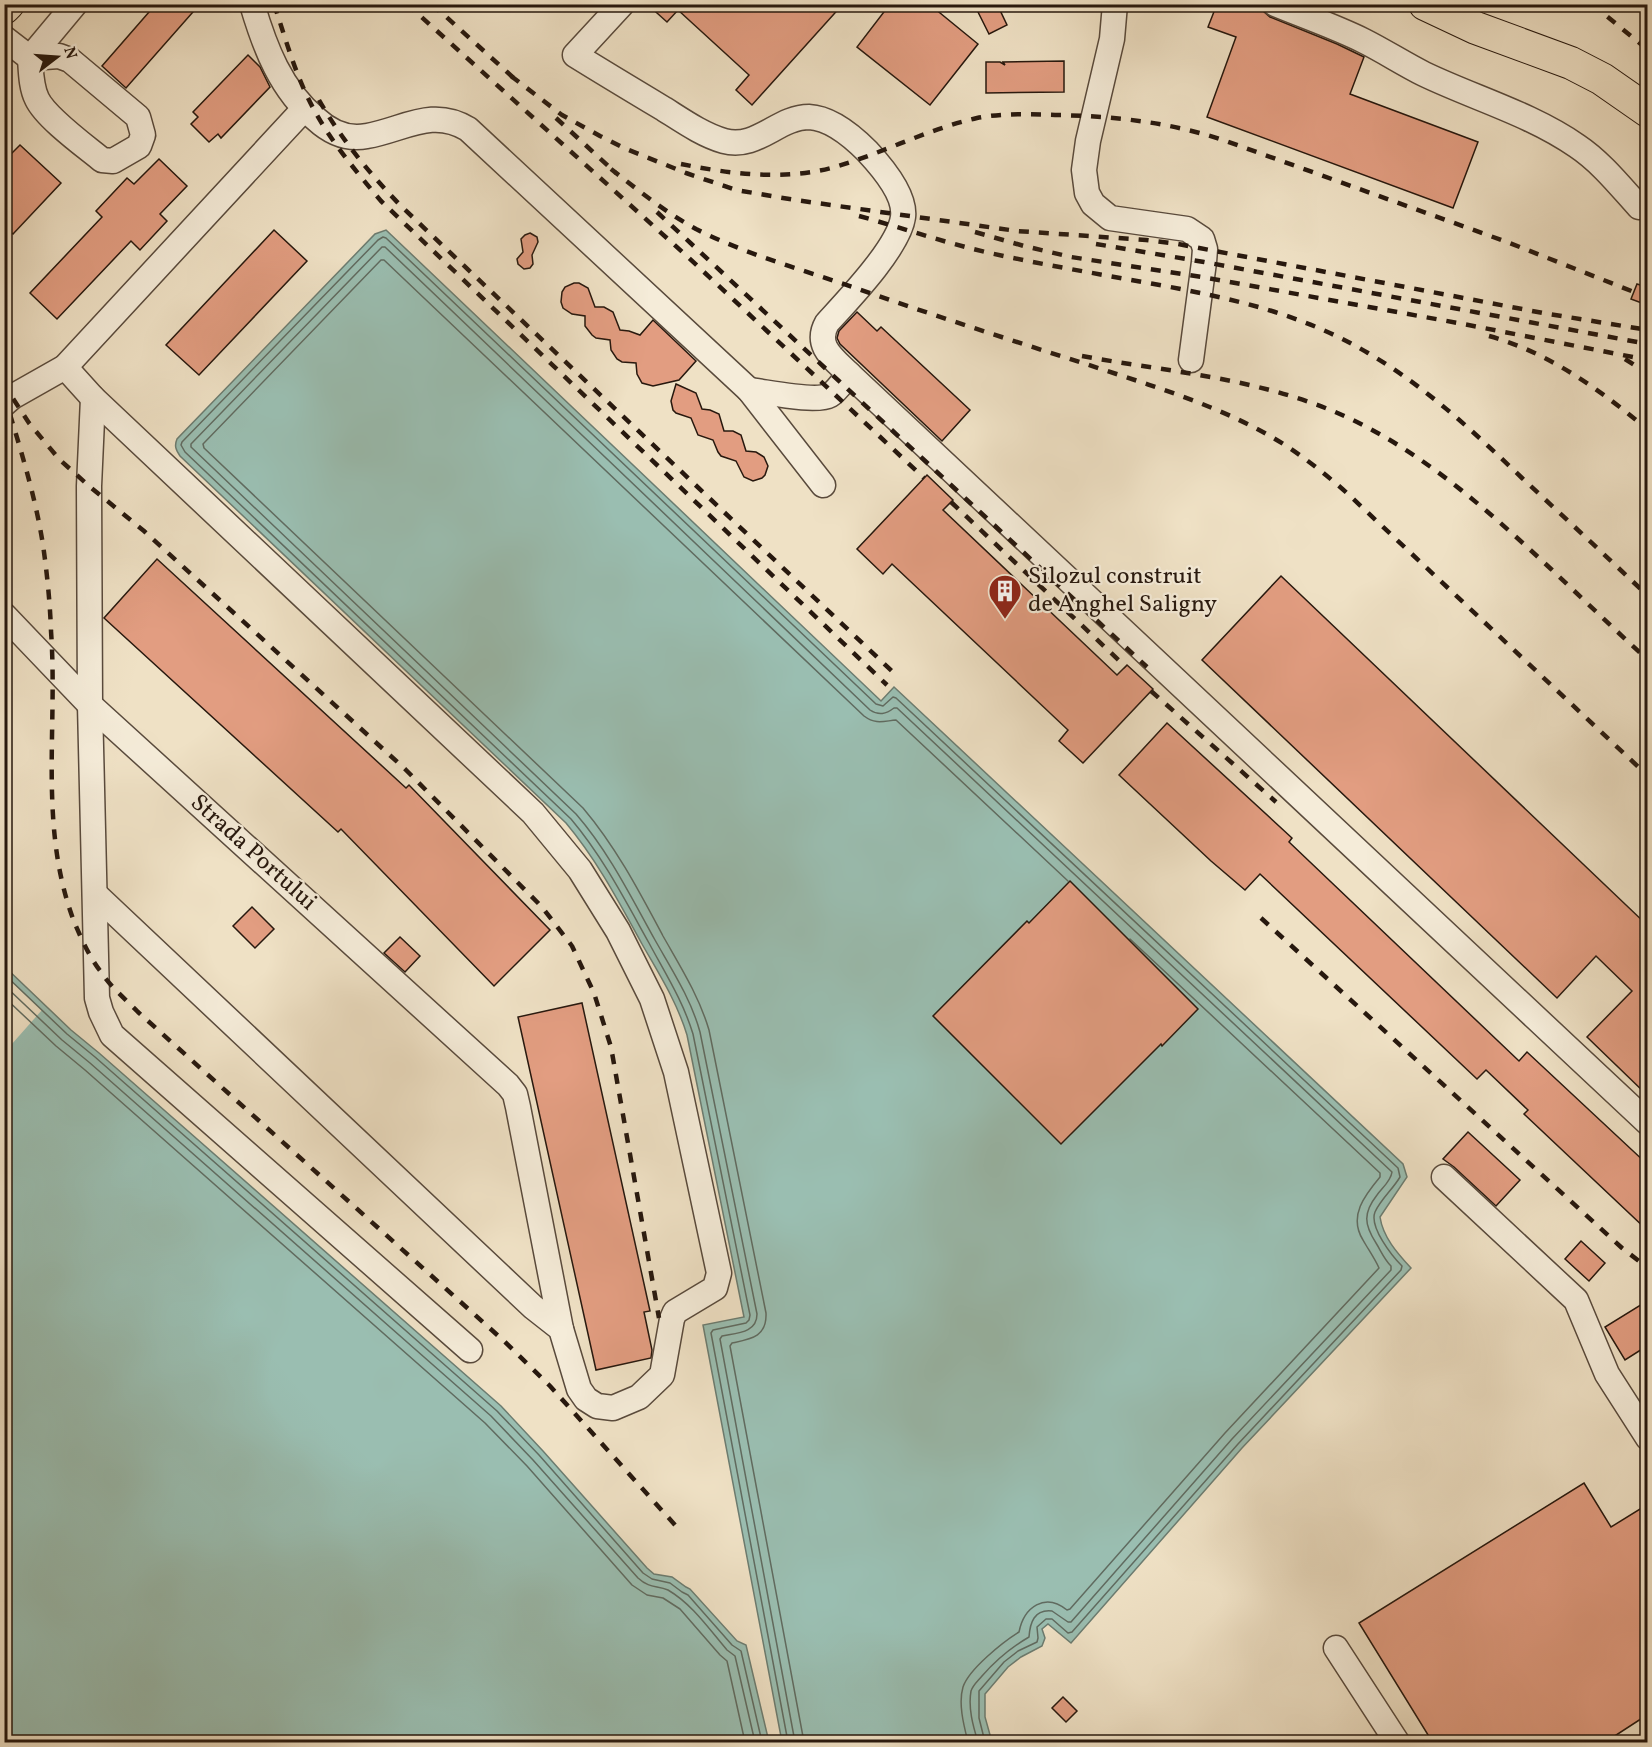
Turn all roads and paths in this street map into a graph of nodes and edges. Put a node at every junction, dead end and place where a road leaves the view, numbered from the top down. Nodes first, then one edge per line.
1 (8, 4) edge
2 (75, 4) edge
3 (252, 4) edge
4 (622, 4) edge
5 (1115, 4) edge
6 (1275, 4) edge
7 (1425, 4) edge
8 (4, 8) edge
9 (4, 38) edge
10 (30, 58) junction
11 (304, 109) junction
12 (1647, 111) edge
13 (1639, 207) dead end
14 (1191, 360) dead end
15 (65, 367) junction
16 (849, 374) junction
17 (750, 390) junction
18 (93, 398) junction
19 (4, 404) edge
20 (824, 486) dead end
21 (4, 615) edge
22 (90, 705) junction
23 (95, 894) junction
24 (1647, 1123) edge
25 (1444, 1177) dead end
26 (561, 1329) junction
27 (470, 1350) dead end
28 (1647, 1438) edge
29 (1336, 1648) dead end
30 (1396, 1743) edge

1 - 8 main road
2 - 10 lane
3 - 11 lane
4 - 16 lane
5 - 14 lane
6 - 13 lane
7 - 12 main road
9 - 10 lane
10 - 10 lane
11 - 15 lane
11 - 17 lane
15 - 18 lane
15 - 19 lane
16 - 17 lane
16 - 24 lane
17 - 20 lane
18 - 22 lane
18 - 26 lane
21 - 22 lane, Strada Portului
22 - 23 lane
22 - 26 lane, Strada Portului
23 - 26 lane
23 - 27 lane
25 - 28 lane
29 - 30 lane

